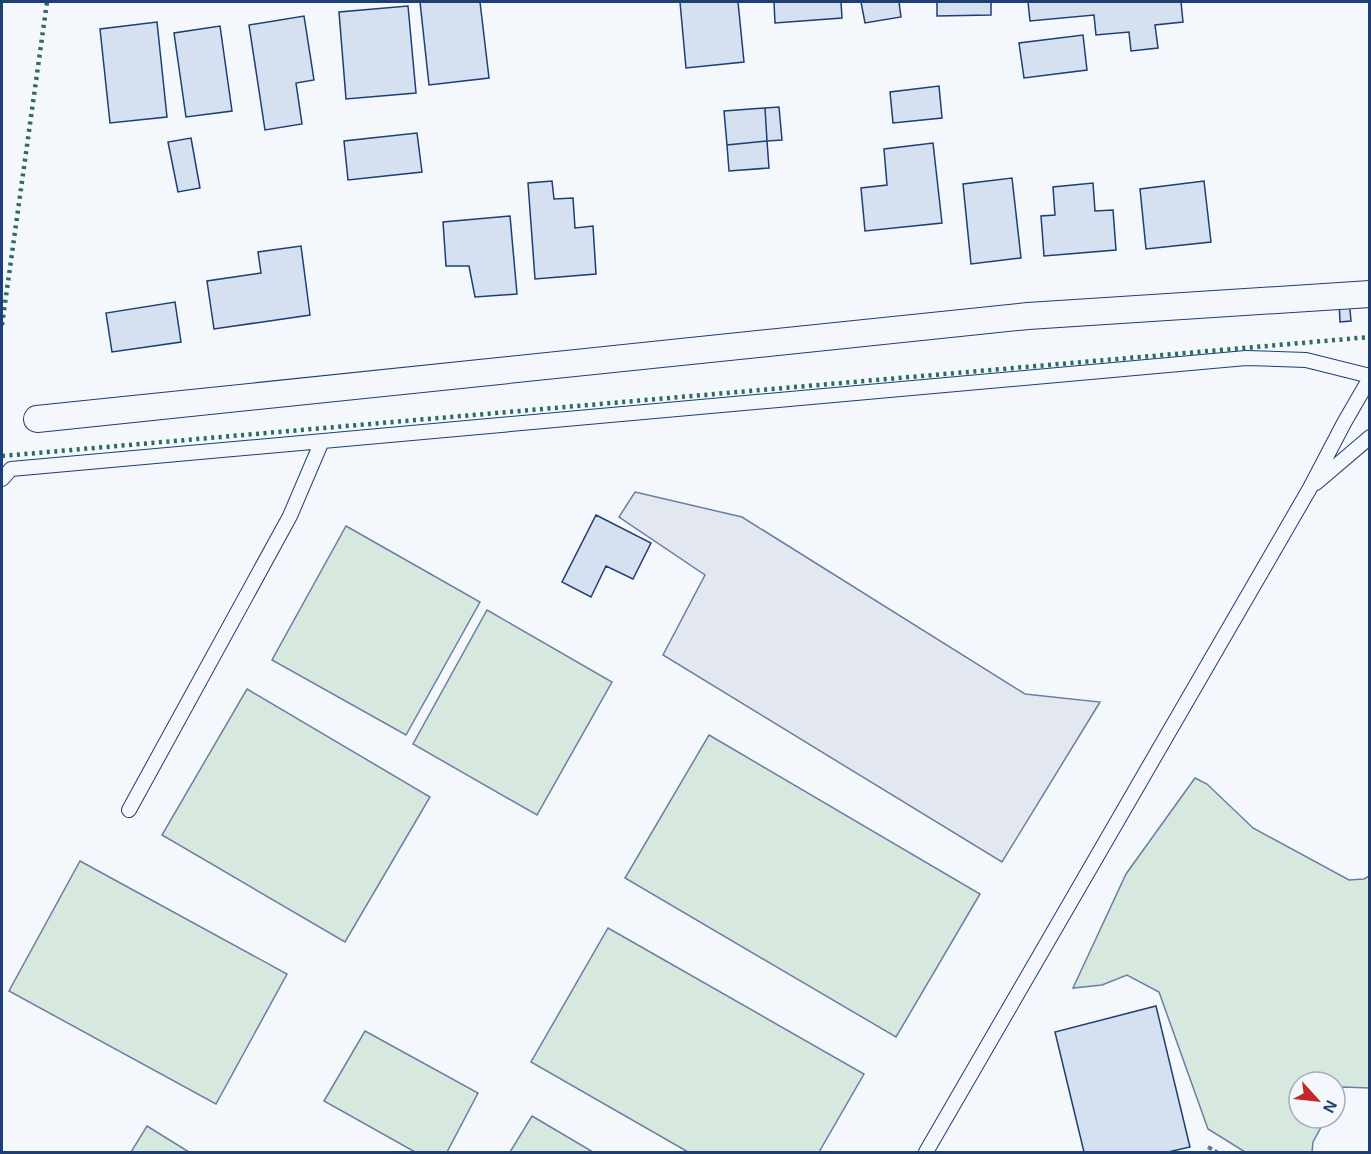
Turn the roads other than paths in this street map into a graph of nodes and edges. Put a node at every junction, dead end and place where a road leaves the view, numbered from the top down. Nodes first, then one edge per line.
1 (1370, 294) edge
2 (1370, 377) edge
3 (37, 419) dead end
4 (1370, 437) edge
5 (322, 441) junction
6 (2, 479) edge
7 (1310, 488) junction
8 (129, 810) dead end
9 (926, 1152) edge

1 - 3 street
2 - 5 lane
2 - 7 lane
4 - 7 lane
5 - 6 lane
5 - 8 lane
7 - 9 lane

